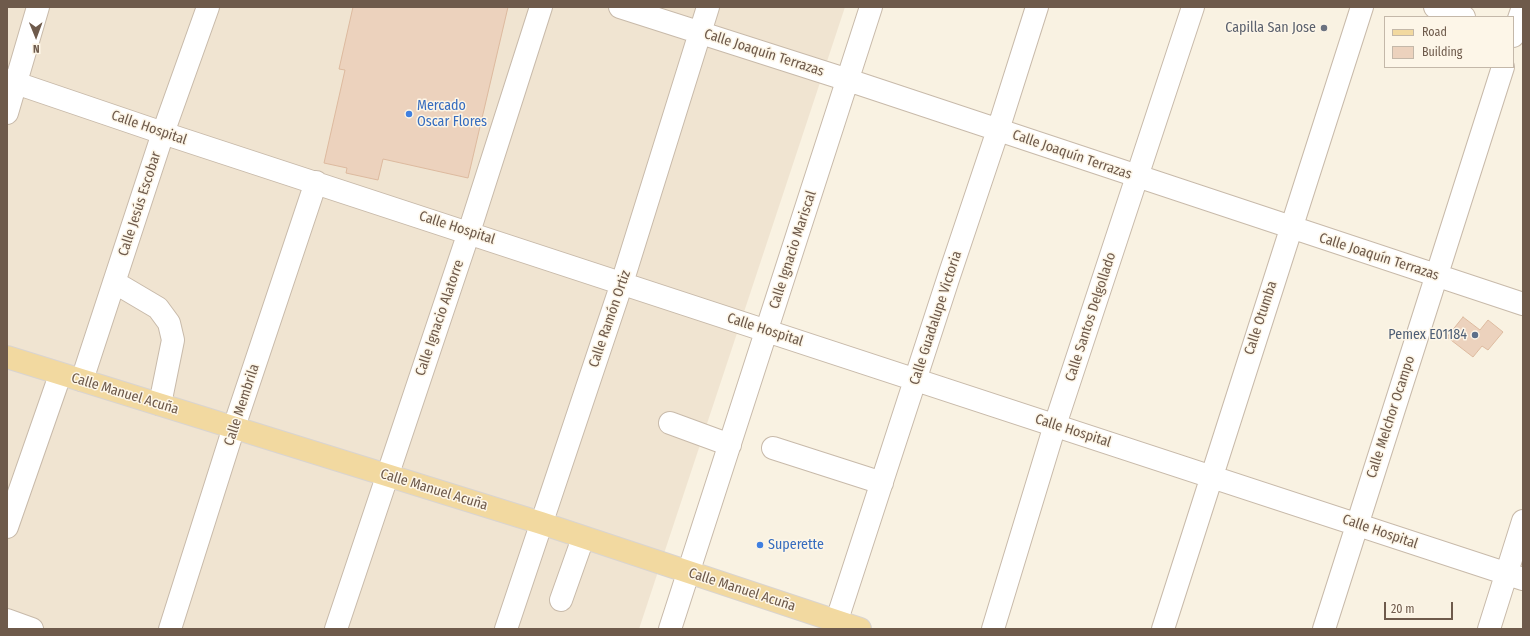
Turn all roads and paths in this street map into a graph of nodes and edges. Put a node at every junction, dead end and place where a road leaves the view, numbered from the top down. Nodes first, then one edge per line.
1 (38, 7) edge
2 (208, 7) edge
3 (542, 7) edge
4 (620, 7) edge
5 (708, 7) edge
6 (871, 7) edge
7 (1037, 7) edge
8 (1193, 7) edge
9 (1362, 7) edge
10 (1435, 7) edge
11 (1523, 7) edge
12 (1461, 16) edge
13 (700, 32) junction
14 (1516, 35) edge
15 (1503, 68) edge
16 (848, 80) junction
17 (11, 81) edge
18 (7, 113) edge
19 (998, 130) junction
20 (163, 133) junction
21 (1138, 177) junction
22 (316, 182) junction
23 (1290, 228) junction
24 (469, 232) junction
25 (1436, 275) junction
26 (114, 282) junction
27 (622, 283) junction
28 (1523, 304) edge
29 (767, 331) junction
30 (7, 357) edge
31 (60, 375) junction
32 (82, 380) junction
33 (916, 380) junction
34 (160, 404) junction
35 (670, 423) dead end
36 (1055, 425) junction
37 (234, 426) junction
38 (730, 445) junction
39 (773, 448) dead end
40 (386, 476) junction
41 (1210, 477) junction
42 (882, 483) junction
43 (1523, 521) edge
44 (541, 523) junction
45 (1357, 524) junction
46 (7, 527) edge
47 (583, 538) junction
48 (688, 572) junction
49 (1515, 576) edge
50 (562, 600) dead end
51 (7, 620) edge
52 (835, 625) edge
53 (32, 629) edge
54 (170, 629) edge
55 (336, 629) edge
56 (506, 629) edge
57 (670, 629) edge
58 (860, 629) edge
59 (993, 629) edge
60 (1163, 629) edge
61 (1324, 629) edge
62 (1489, 629) edge

1 - 17 street
2 - 20 street, Calle Jesús Escobar
3 - 24 street, Calle Ignacio Alatorre
4 - 13 street, Calle Joaquín Terrazas
5 - 13 street, Calle Ramón Ortiz
6 - 16 street, Calle Ignacio Mariscal
7 - 19 street, Calle Guadalupe Victoria
8 - 21 street, Calle Santos Delgollado
9 - 23 street, Calle Otumba
10 - 12 street
11 - 14 street
13 - 16 street, Calle Joaquín Terrazas
13 - 27 street, Calle Ramón Ortiz
15 - 25 street, Calle Melchor Ocampo
16 - 19 street, Calle Joaquín Terrazas
16 - 29 street, Calle Ignacio Mariscal
17 - 18 street
17 - 20 street, Calle Hospital
19 - 21 street, Calle Joaquín Terrazas
19 - 33 street, Calle Guadalupe Victoria
20 - 22 street, Calle Hospital
20 - 26 street, Calle Jesús Escobar
21 - 23 street, Calle Joaquín Terrazas
21 - 36 street, Calle Santos Delgollado
22 - 24 street, Calle Hospital
22 - 37 street, Calle Membrila
23 - 25 street, Calle Joaquín Terrazas
23 - 41 street, Calle Otumba
24 - 27 street, Calle Hospital
24 - 40 street, Calle Ignacio Alatorre
25 - 28 street, Calle Joaquín Terrazas
25 - 45 street, Calle Melchor Ocampo
26 - 32 street, Calle Jesús Escobar
26 - 34 street
27 - 29 street, Calle Hospital
27 - 44 street, Calle Ramón Ortiz
29 - 33 street, Calle Hospital
29 - 38 street, Calle Ignacio Mariscal
30 - 31 main road, Calle Manuel Acuña
31 - 32 main road, Calle Manuel Acuña
31 - 46 street
32 - 34 main road, Calle Manuel Acuña
33 - 36 street, Calle Hospital
33 - 42 street, Calle Guadalupe Victoria
34 - 37 main road, Calle Manuel Acuña
35 - 38 street
36 - 41 street, Calle Hospital
36 - 59 street, Calle Santos Delgollado
37 - 40 main road, Calle Manuel Acuña
37 - 54 street, Calle Membrila
38 - 48 street, Calle Ignacio Mariscal
39 - 42 street
40 - 44 main road, Calle Manuel Acuña
40 - 55 street, Calle Ignacio Alatorre
41 - 45 street, Calle Hospital
41 - 60 street, Calle Otumba
42 - 52 street, Calle Guadalupe Victoria
43 - 49 street
44 - 47 main road, Calle Manuel Acuña
44 - 56 street, Calle Ramón Ortiz
45 - 49 street, Calle Hospital
45 - 61 street, Calle Melchor Ocampo
47 - 48 main road, Calle Manuel Acuña
47 - 50 street
48 - 52 main road, Calle Manuel Acuña
48 - 57 street, Calle Ignacio Mariscal
49 - 62 street
51 - 53 street
52 - 58 main road, Calle Manuel Acuña

